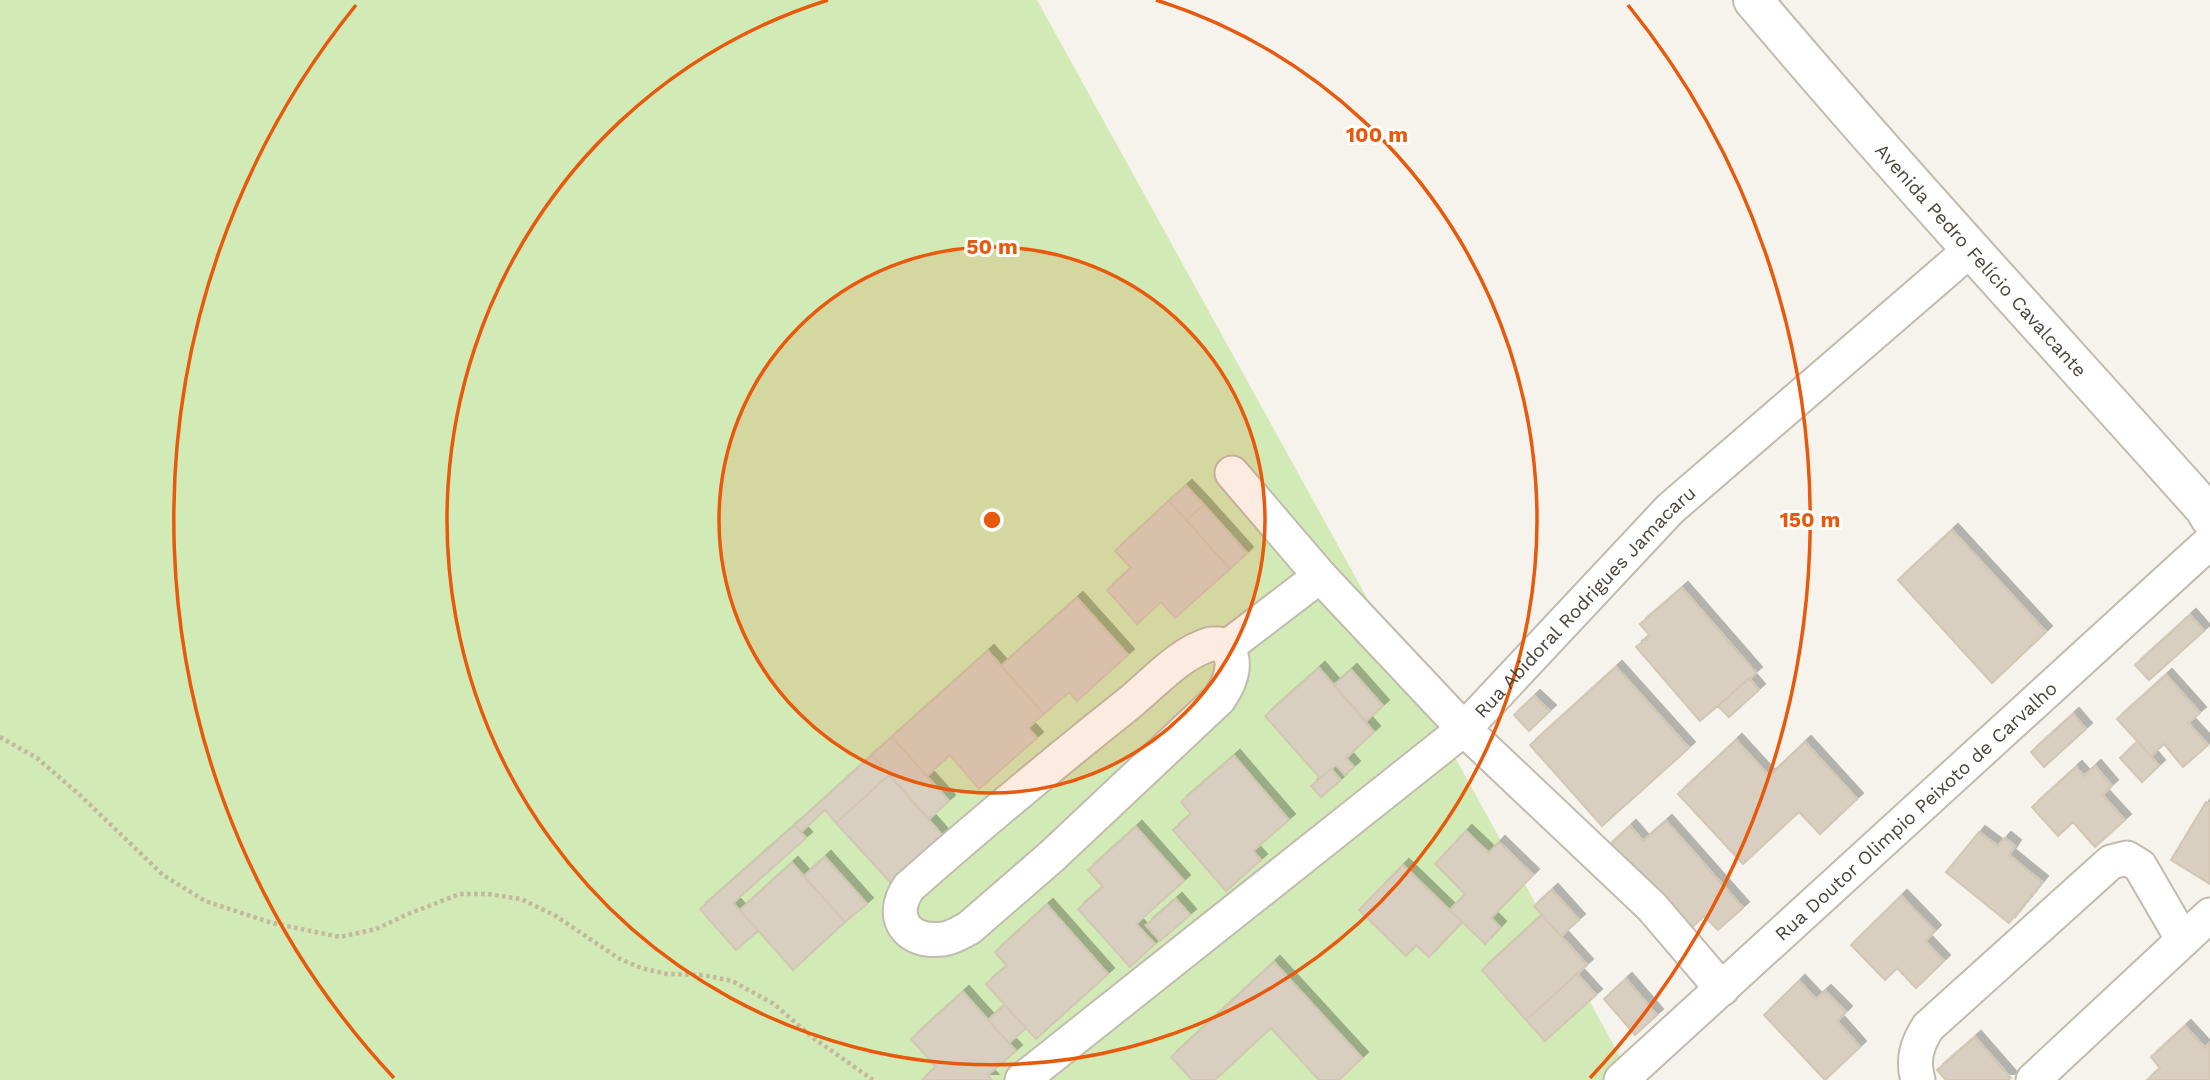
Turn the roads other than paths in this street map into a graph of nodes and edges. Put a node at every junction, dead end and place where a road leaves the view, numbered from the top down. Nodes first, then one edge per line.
1 (1753, 0) edge
2 (1970, 250) junction
3 (1232, 473) dead end
4 (2210, 519) edge
5 (2210, 542) edge
6 (1320, 576) junction
7 (1227, 647) junction
8 (1464, 729) junction
9 (2210, 915) edge
10 (2183, 940) junction
11 (1722, 989) junction
12 (1022, 1080) edge
13 (1621, 1080) edge
14 (1917, 1080) edge
15 (2033, 1080) edge

1 - 2 street, Avenida Pedro Felício Cavalcante
2 - 4 street, Avenida Pedro Felício Cavalcante
2 - 8 street, Rua Abidoral Rodrigues Jamacaru
3 - 6 street, Rua Abidoral Rodrigues Jamacaru
5 - 11 street, Rua Doutor Olimpio Peixoto de Carvalho
6 - 7 street
6 - 8 street, Rua Abidoral Rodrigues Jamacaru
7 - 7 street
8 - 11 street
8 - 12 street
9 - 10 street
10 - 14 street
10 - 15 street
11 - 13 street, Rua Doutor Olimpio Peixoto de Carvalho

